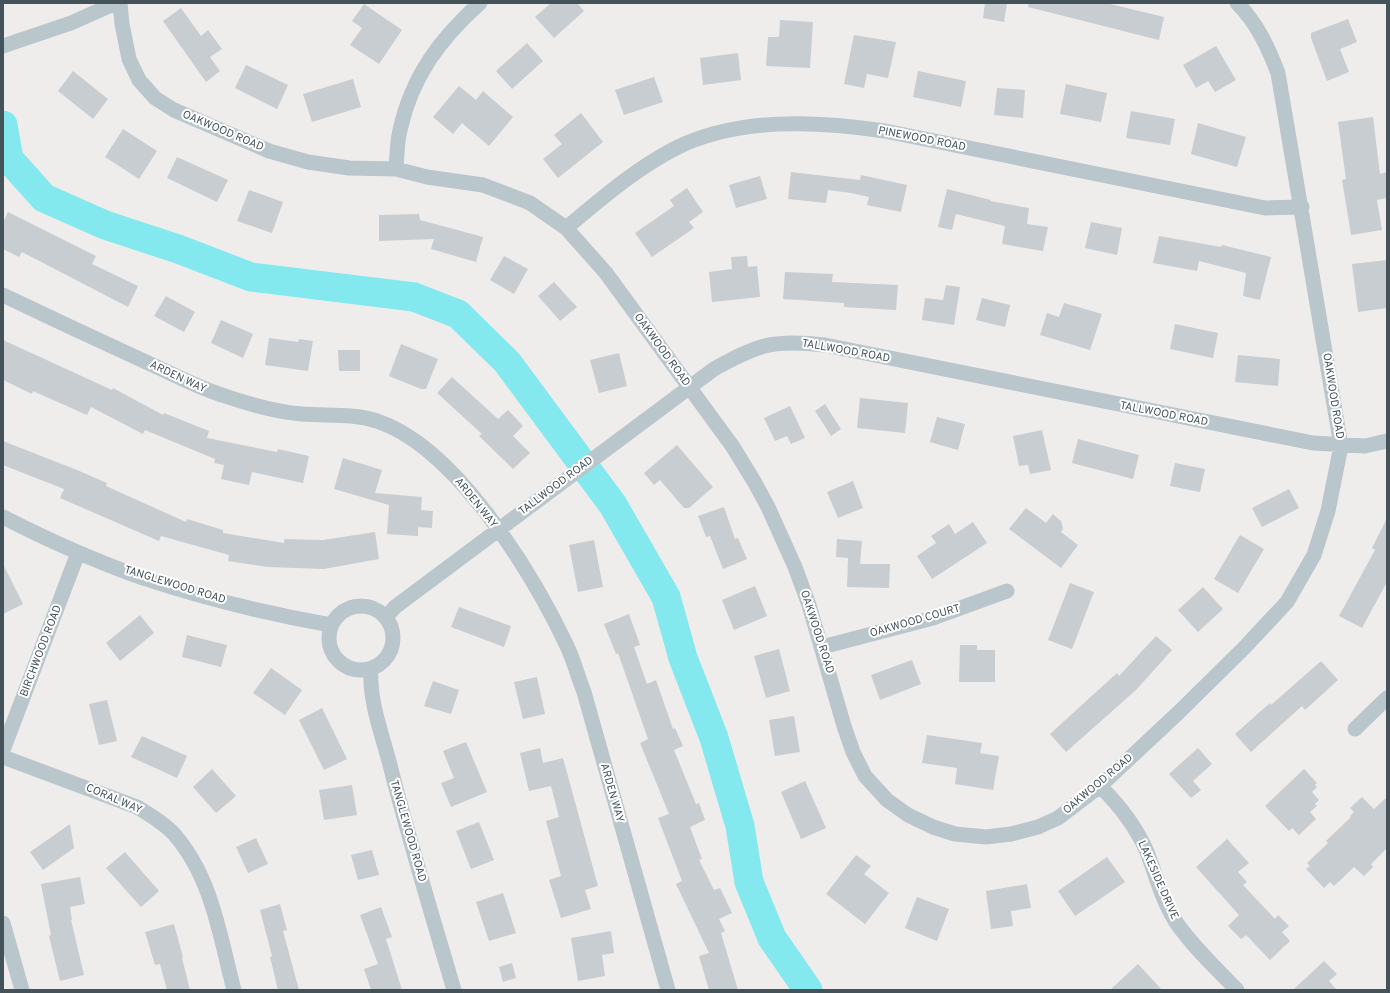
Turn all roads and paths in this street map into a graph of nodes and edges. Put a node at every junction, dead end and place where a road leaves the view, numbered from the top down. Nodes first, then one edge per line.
1 (116, 3) edge
2 (120, 3) edge
3 (480, 3) edge
4 (1236, 3) edge
5 (3, 46) edge
6 (396, 169) junction
7 (1302, 207) junction
8 (566, 228) junction
9 (3, 295) edge
10 (689, 388) junction
11 (1387, 441) edge
12 (1341, 446) junction
13 (3, 517) edge
14 (498, 530) junction
15 (78, 553) junction
16 (1007, 591) dead end
17 (386, 617) junction
18 (331, 626) junction
19 (822, 647) junction
20 (371, 670) junction
21 (1387, 698) edge
22 (1355, 729) dead end
23 (3, 750) edge
24 (3, 757) edge
25 (1100, 786) junction
26 (3, 923) edge
27 (22, 990) edge
28 (234, 990) edge
29 (454, 990) edge
30 (668, 990) edge
31 (1237, 990) edge

1 - 5 street
2 - 6 street, OAKWOOD ROAD
3 - 6 street
4 - 7 street, OAKWOOD ROAD
6 - 8 street, OAKWOOD ROAD
7 - 8 street, PINEWOOD ROAD
7 - 12 street, OAKWOOD ROAD
8 - 10 street, OAKWOOD ROAD
9 - 14 street, ARDEN WAY
10 - 12 street, TALLWOOD ROAD
10 - 14 street, TALLWOOD ROAD
10 - 19 street, OAKWOOD ROAD
11 - 12 street, TALLWOOD ROAD
12 - 25 street, OAKWOOD ROAD
13 - 15 street, TANGLEWOOD ROAD
14 - 17 street, TALLWOOD ROAD
14 - 30 street, ARDEN WAY
15 - 18 street, TANGLEWOOD ROAD
15 - 23 street, BIRCHWOOD ROAD
16 - 19 street, OAKWOOD COURT
17 - 18 street
17 - 20 street
18 - 20 street
19 - 25 street, OAKWOOD ROAD
20 - 29 street, TANGLEWOOD ROAD
21 - 22 street
24 - 28 street, CORAL WAY
25 - 31 street, LAKESIDE DRIVE
26 - 27 street

